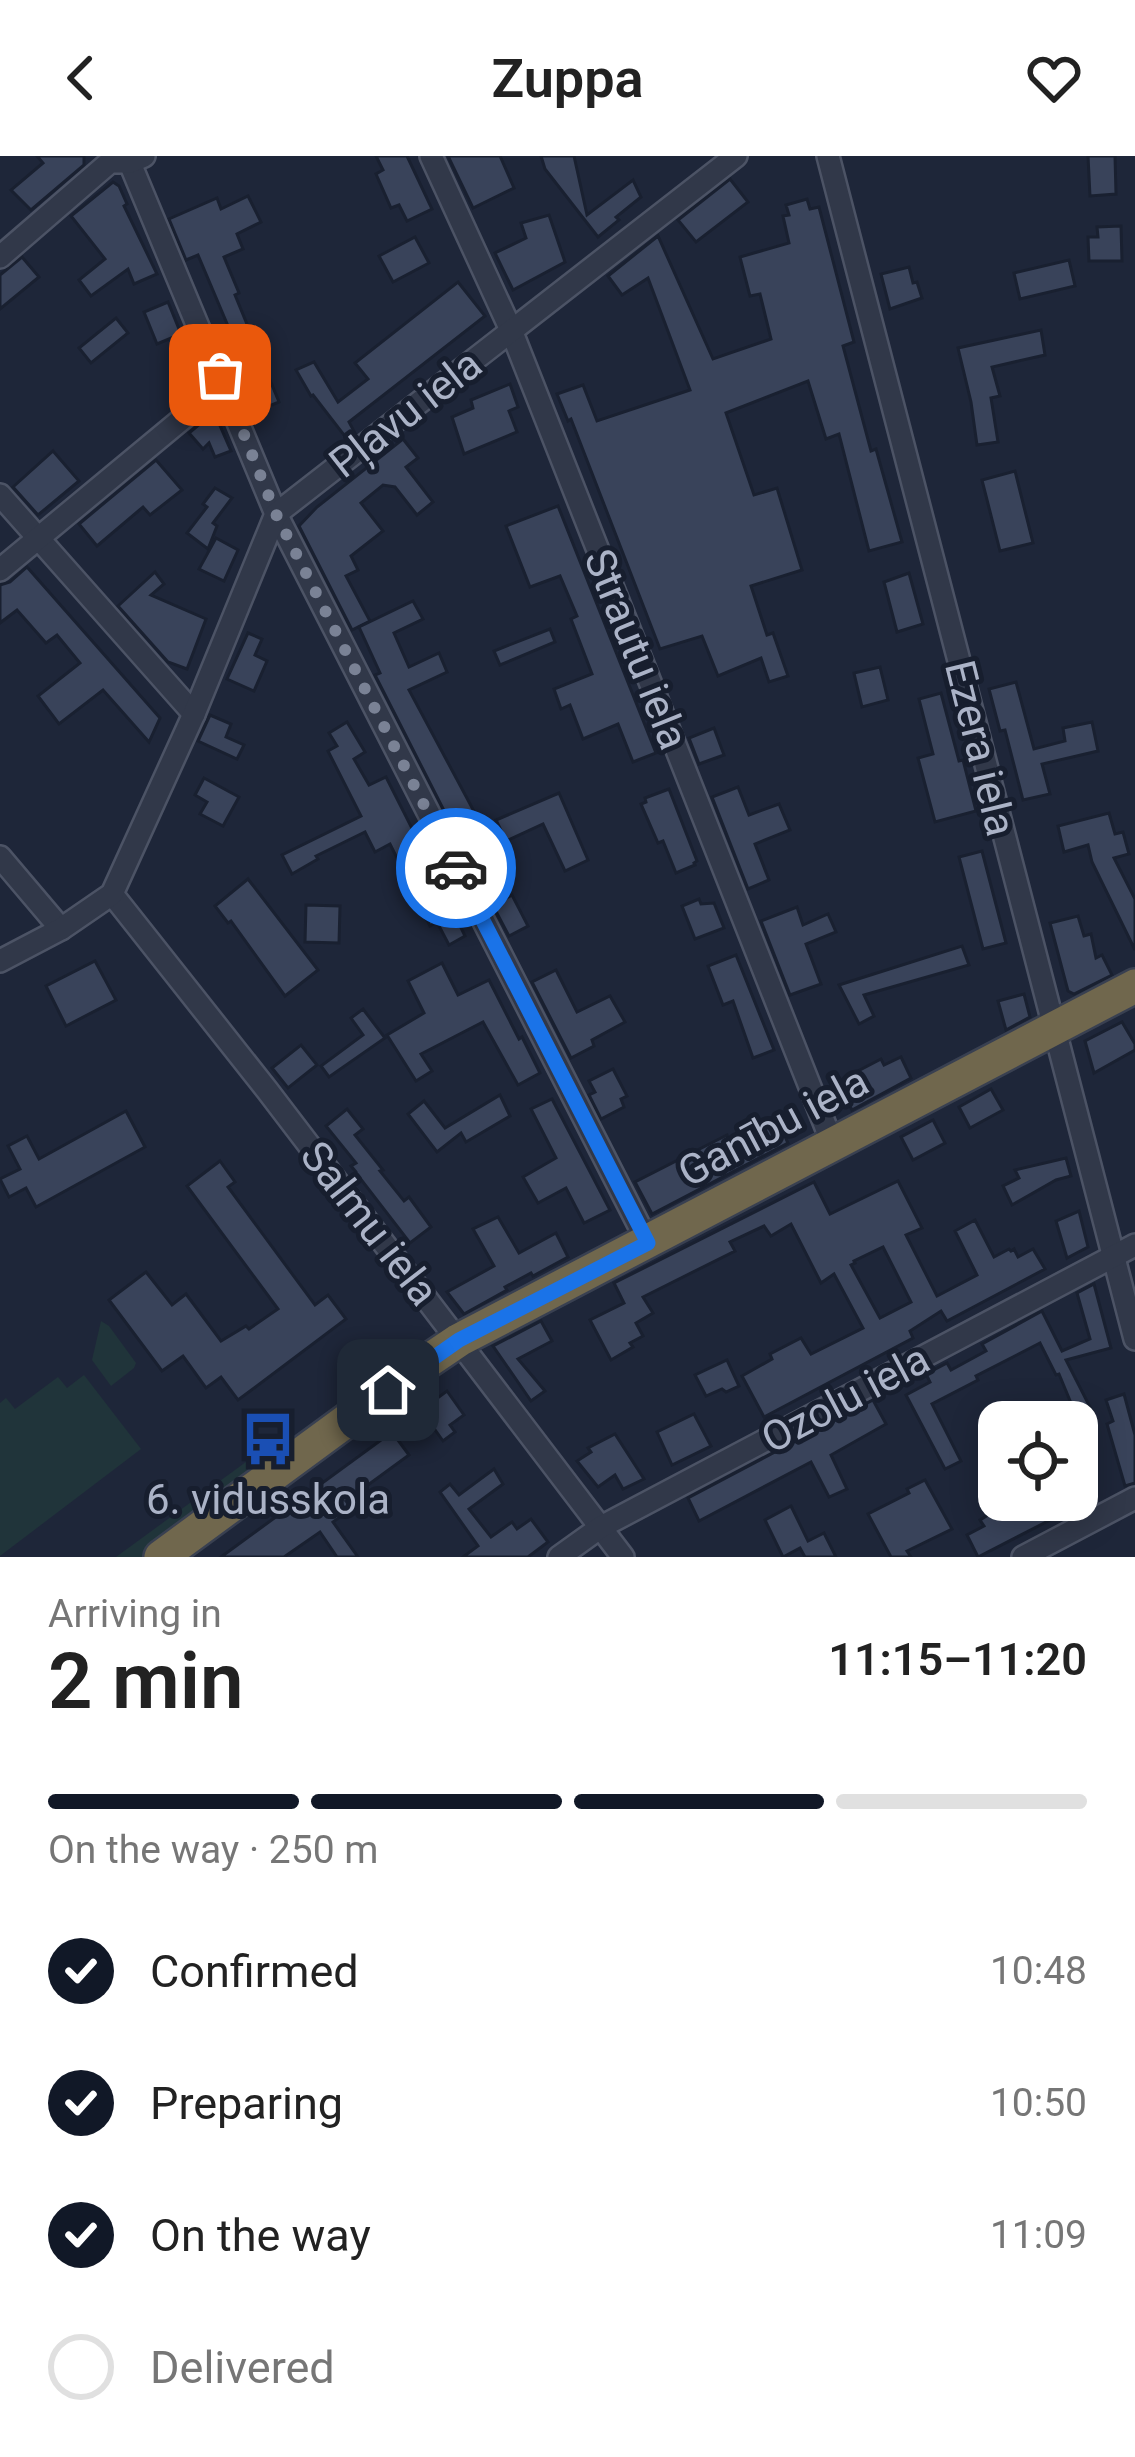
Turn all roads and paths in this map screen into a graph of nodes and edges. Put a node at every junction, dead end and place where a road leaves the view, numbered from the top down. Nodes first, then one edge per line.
1 (431, 156) edge
2 (736, 156) edge
3 (828, 156) edge
4 (134, 158) edge
5 (0, 257) edge
6 (511, 330) junction
7 (223, 385) junction
8 (0, 495) edge
9 (276, 514) junction
10 (38, 537) junction
11 (0, 570) edge
12 (194, 714) junction
13 (0, 857) edge
14 (112, 894) junction
15 (61, 929) junction
16 (0, 961) edge
17 (1135, 986) edge
18 (1053, 1029) junction
19 (833, 1145) junction
20 (648, 1243) junction
21 (1135, 1245) edge
22 (1114, 1256) junction
23 (1135, 1339) edge
24 (459, 1340) junction
25 (1135, 1498) edge
26 (601, 1527) junction
27 (161, 1557) edge
28 (559, 1557) edge
29 (623, 1557) edge
30 (1023, 1557) edge

1 - 6 street, Strautu iela
2 - 6 street, Pļavu iela
3 - 18 street, Ezera iela
4 - 5 street
4 - 7 street
6 - 9 street, Pļavu iela
6 - 19 street, Strautu iela
7 - 9 street
7 - 10 street
8 - 10 street
9 - 12 street, Pļavu iela
9 - 20 street
10 - 11 street
10 - 12 street
12 - 14 street, Pļavu iela
13 - 15 street
14 - 15 street
14 - 24 street, Salmu iela
15 - 16 street
17 - 18 highway, Ganību iela
18 - 19 highway, Ganību iela
18 - 22 street, Ezera iela
19 - 20 highway, Ganību iela
20 - 24 highway, Ganību iela
21 - 22 street, Ozolu iela
22 - 23 street, Ezera iela
22 - 26 street, Ozolu iela
24 - 26 street, Salmu iela
24 - 27 highway, Ganību iela
25 - 30 street
26 - 28 street, Ozolu iela
26 - 29 street, Salmu iela

